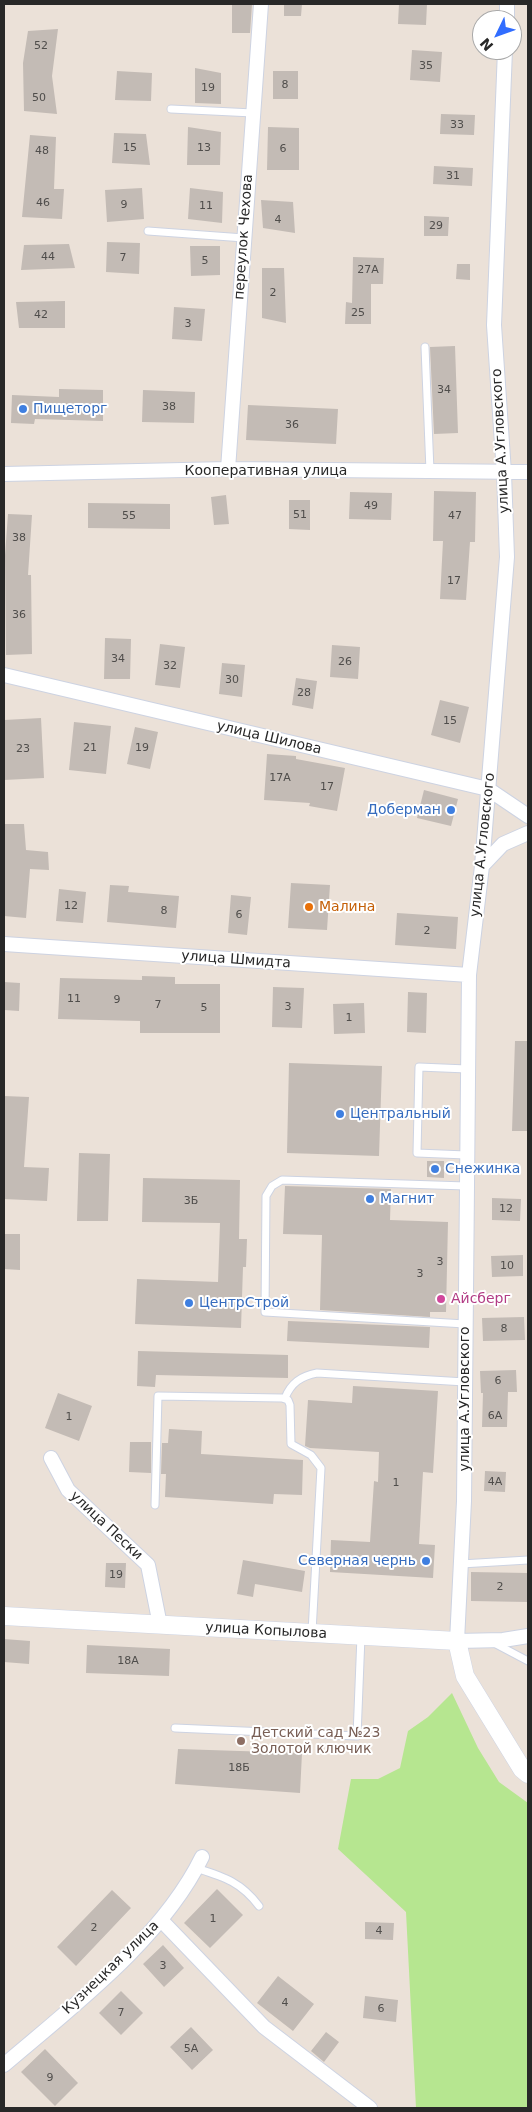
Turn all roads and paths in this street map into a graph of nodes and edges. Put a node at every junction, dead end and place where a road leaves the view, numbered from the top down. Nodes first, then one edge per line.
1 (261, 4) edge
2 (506, 60) edge
3 (171, 109) dead end
4 (253, 113) junction
5 (148, 232) dead end
6 (244, 238) junction
7 (425, 347) dead end
8 (228, 470) junction
9 (430, 472) junction
10 (528, 472) edge
11 (504, 473) junction
12 (4, 474) edge
13 (4, 675) edge
14 (488, 790) junction
15 (528, 816) edge
16 (528, 833) edge
17 (482, 866) junction
18 (4, 944) edge
19 (469, 975) junction
20 (467, 1069) junction
21 (466, 1155) junction
22 (466, 1186) junction
23 (465, 1324) junction
24 (465, 1382) junction
25 (285, 1398) junction
26 (51, 1458) dead end
27 (155, 1505) dead end
28 (528, 1560) edge
29 (461, 1564) junction
30 (4, 1616) edge
31 (160, 1625) junction
32 (312, 1633) junction
33 (360, 1636) junction
34 (528, 1636) edge
35 (490, 1640) junction
36 (457, 1641) junction
37 (528, 1660) edge
38 (175, 1728) dead end
39 (528, 1774) edge
40 (199, 1862) joint
41 (260, 1906) dead end
42 (161, 1920) junction
43 (4, 2065) edge
44 (370, 2108) edge

1 - 4 street, переулок Чехова
2 - 11 street, улица А.Угловского
3 - 4 lane
4 - 6 street, переулок Чехова
5 - 6 lane
6 - 8 street, переулок Чехова
7 - 9 lane
8 - 9 street, Кооперативная улица
8 - 12 street, Кооперативная улица
9 - 11 street, Кооперативная улица
10 - 11 street, Кооперативная улица
11 - 14 street, улица А.Угловского
13 - 14 street, улица Шилова
14 - 15 street, улица Шилова
14 - 17 street, улица А.Угловского
16 - 17 street
17 - 19 street, улица А.Угловского
18 - 19 street, улица Шмидта
19 - 20 street, улица А.Угловского
20 - 21 street, улица А.Угловского
20 - 21 lane
21 - 22 street, улица А.Угловского
22 - 23 street, улица А.Угловского
22 - 23 lane
23 - 24 street, улица А.Угловского
24 - 25 lane
24 - 29 street, улица А.Угловского
25 - 27 lane
25 - 32 lane
26 - 31 street, улица Пески
28 - 29 lane
29 - 36 street, улица А.Угловского
30 - 31 street, улица Копылова
31 - 32 street, улица Копылова
32 - 33 street, улица Копылова
33 - 36 street, улица Копылова
33 - 38 lane
34 - 35 street, улица Копылова
35 - 36 street, улица Копылова
35 - 37 lane
36 - 39 street
40 - 41 lane
40 - 42 street, Кузнецкая улица
42 - 43 street, Кузнецкая улица
42 - 44 street

